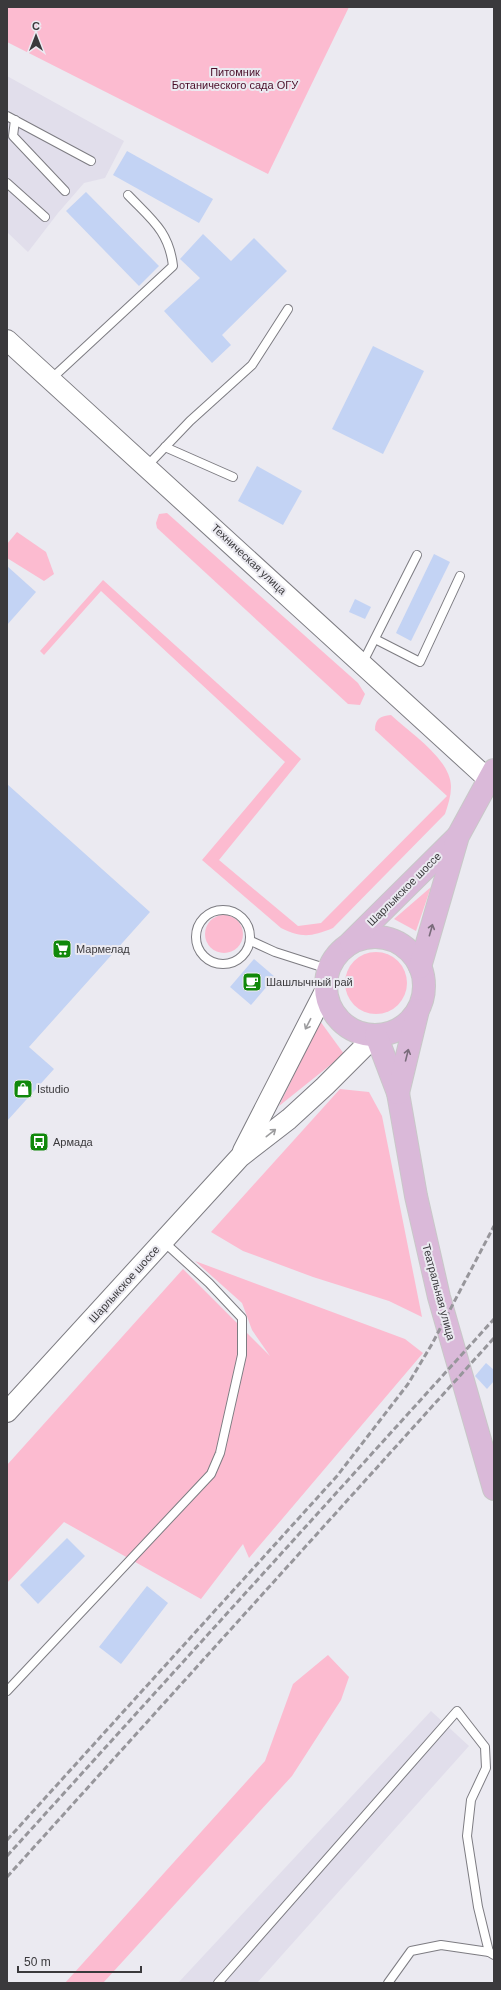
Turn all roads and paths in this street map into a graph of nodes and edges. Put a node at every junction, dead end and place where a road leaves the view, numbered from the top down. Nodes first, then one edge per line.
1 (7, 116) edge
2 (15, 120) junction
3 (91, 161) dead end
4 (7, 183) edge
5 (65, 191) dead end
6 (128, 194) dead end
7 (45, 217) dead end
8 (288, 309) dead end
9 (7, 340) edge
10 (50, 380) junction
11 (166, 447) junction
12 (146, 466) junction
13 (233, 477) dead end
14 (417, 555) dead end
15 (460, 576) dead end
16 (375, 639) junction
17 (362, 664) junction
18 (492, 778) edge
19 (458, 836) junction
20 (250, 941) junction
21 (350, 943) junction
22 (420, 967) junction
23 (327, 979) junction
24 (418, 1009) junction
25 (376, 1035) junction
26 (398, 1093) junction
27 (240, 1156) junction
28 (163, 1241) junction
29 (7, 1412) edge
30 (494, 1489) edge
31 (7, 1690) edge
32 (492, 1954) edge
33 (218, 1983) edge
34 (388, 1983) edge

1 - 2 lane
2 - 3 lane
2 - 5 lane
4 - 7 lane
6 - 10 lane
8 - 11 lane
9 - 10 street, Техническая улица
10 - 12 street, Техническая улица
11 - 12 lane
11 - 13 lane
12 - 17 street, Техническая улица
14 - 16 lane
15 - 16 lane
16 - 17 lane
17 - 18 street, Техническая улица
18 - 19 main road, Шарлыкское шоссе
19 - 21 main road, Шарлыкское шоссе
22 -> 19 main road, Шарлыкское шоссе
20 - 20 lane
20 - 23 lane
21 - 22 main road
21 - 23 main road
22 - 24 main road
23 - 25 main road
23 -> 27 street, Шарлыкское шоссе
24 - 25 main road
26 -> 24 main road, Театральная улица
25 - 26 main road, Театральная улица
27 -> 25 street, Шарлыкское шоссе
26 - 30 main road, Театральная улица
27 - 28 street, Шарлыкское шоссе
28 - 29 street, Шарлыкское шоссе
28 - 31 lane
32 - 33 lane
32 - 34 lane

